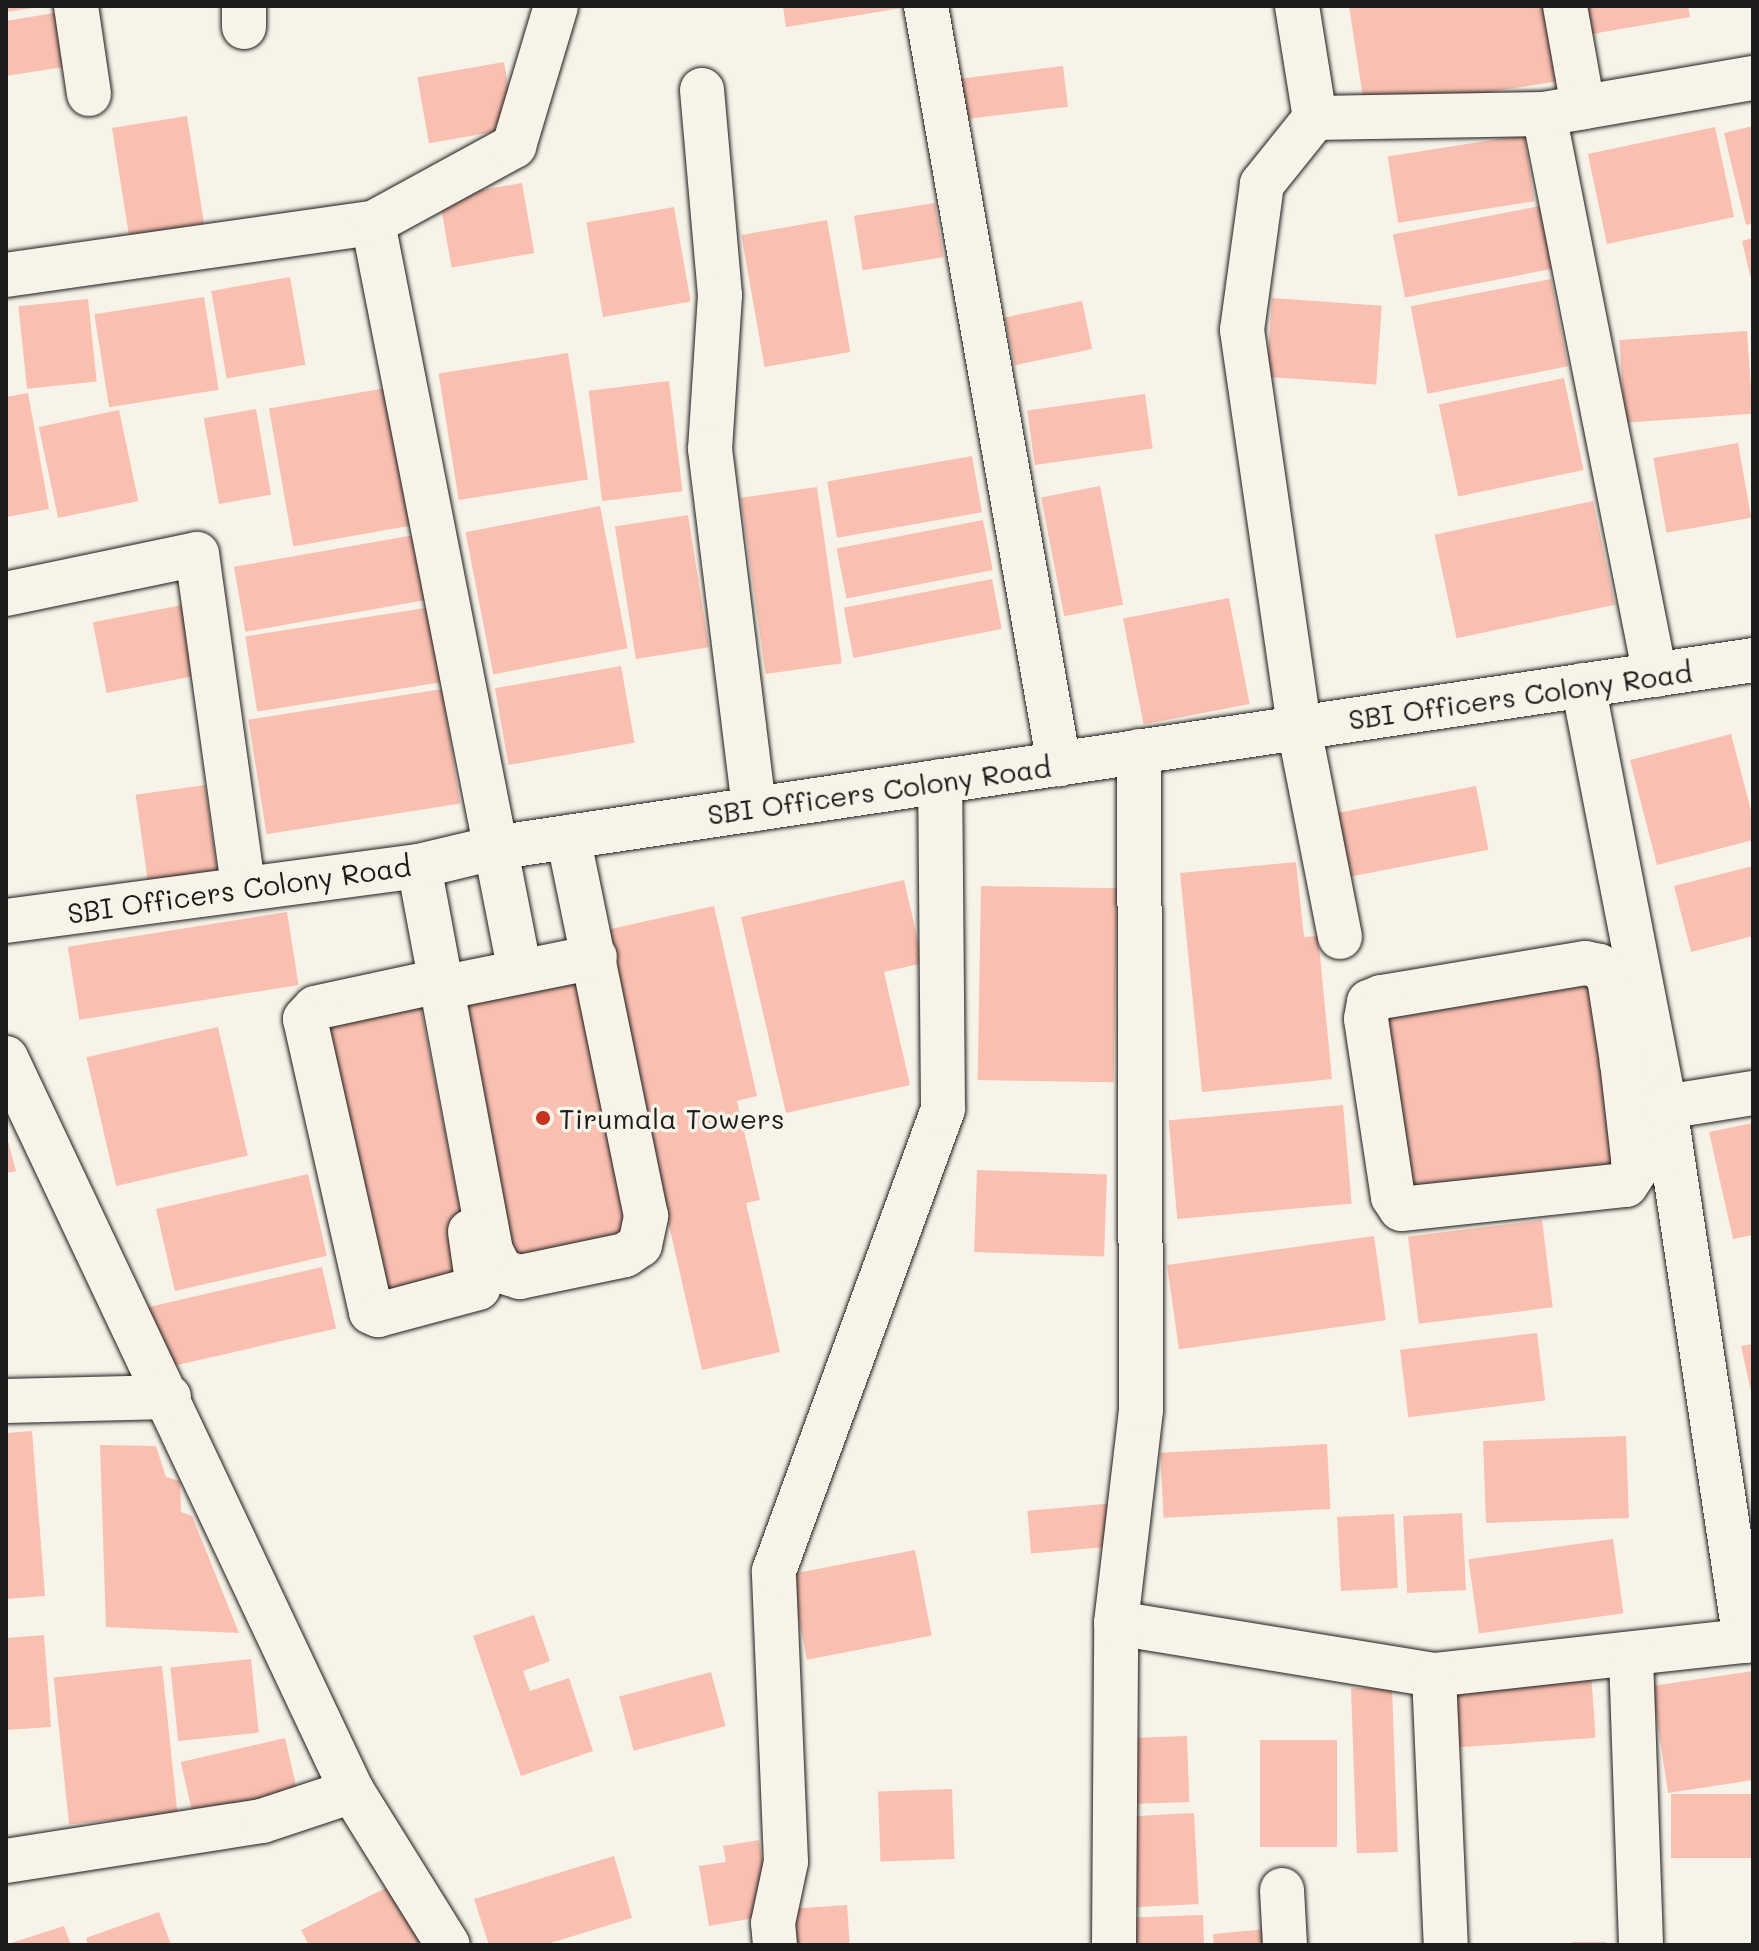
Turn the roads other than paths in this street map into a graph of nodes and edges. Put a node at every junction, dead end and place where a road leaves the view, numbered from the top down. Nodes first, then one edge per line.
1 (76, 6) edge
2 (556, 6) edge
3 (926, 6) edge
4 (1297, 6) edge
5 (1565, 6) edge
6 (1753, 78) edge
7 (702, 90) dead end
8 (89, 94) dead end
9 (1564, 110) junction
10 (1315, 118) junction
11 (373, 223) junction
12 (6, 275) edge
13 (6, 594) edge
14 (1753, 660) edge
15 (1655, 675) junction
16 (1583, 685) junction
17 (1299, 728) junction
18 (1139, 751) junction
19 (1059, 764) junction
20 (940, 781) junction
21 (754, 809) junction
22 (568, 837) junction
23 (494, 848) junction
24 (408, 867) junction
25 (243, 885) junction
26 (6, 921) edge
27 (1340, 937) dead end
28 (595, 957) junction
29 (520, 972) junction
30 (431, 986) junction
31 (6, 1058) edge
32 (1638, 1059) junction
33 (1753, 1093) edge
34 (1665, 1107) junction
35 (1651, 1156) junction
36 (169, 1397) junction
37 (6, 1401) edge
38 (1116, 1623) junction
39 (1749, 1640) edge
40 (1631, 1657) junction
41 (1434, 1675) junction
42 (352, 1791) junction
43 (6, 1861) edge
44 (1282, 1890) dead end
45 (448, 1945) edge
46 (775, 1945) edge
47 (1114, 1945) edge
48 (1285, 1945) edge
49 (1446, 1945) edge
50 (1641, 1945) edge

1 - 8 street
2 - 11 street
3 - 19 street
4 - 10 street
5 - 9 street
6 - 9 street
7 - 21 street
9 - 10 street
9 - 15 street
10 - 17 street
11 - 12 street
11 - 23 street
13 - 25 street
14 - 15 street, SBI Officers Colony Road
15 - 16 street, SBI Officers Colony Road
16 - 17 street, SBI Officers Colony Road
16 - 32 street
17 - 18 street, SBI Officers Colony Road
17 - 27 street
18 - 19 street, SBI Officers Colony Road
18 - 38 street
19 - 20 street, SBI Officers Colony Road
20 - 21 street, SBI Officers Colony Road
20 - 46 street
21 - 22 street, SBI Officers Colony Road
22 - 23 street, SBI Officers Colony Road
22 - 28 street
23 - 24 street, SBI Officers Colony Road
23 - 29 street
24 - 25 street, SBI Officers Colony Road
24 - 30 street
25 - 26 street, SBI Officers Colony Road
28 - 29 street
28 - 30 street
29 - 30 street
30 - 30 street
31 - 36 street
32 - 34 street
32 - 35 street
32 - 35 street
33 - 34 street
34 - 35 street
35 - 39 street
36 - 37 street
36 - 42 street
38 - 41 street
38 - 47 street
39 - 40 street
40 - 41 street
40 - 50 street
41 - 49 street
42 - 43 street
42 - 45 street
44 - 48 street

